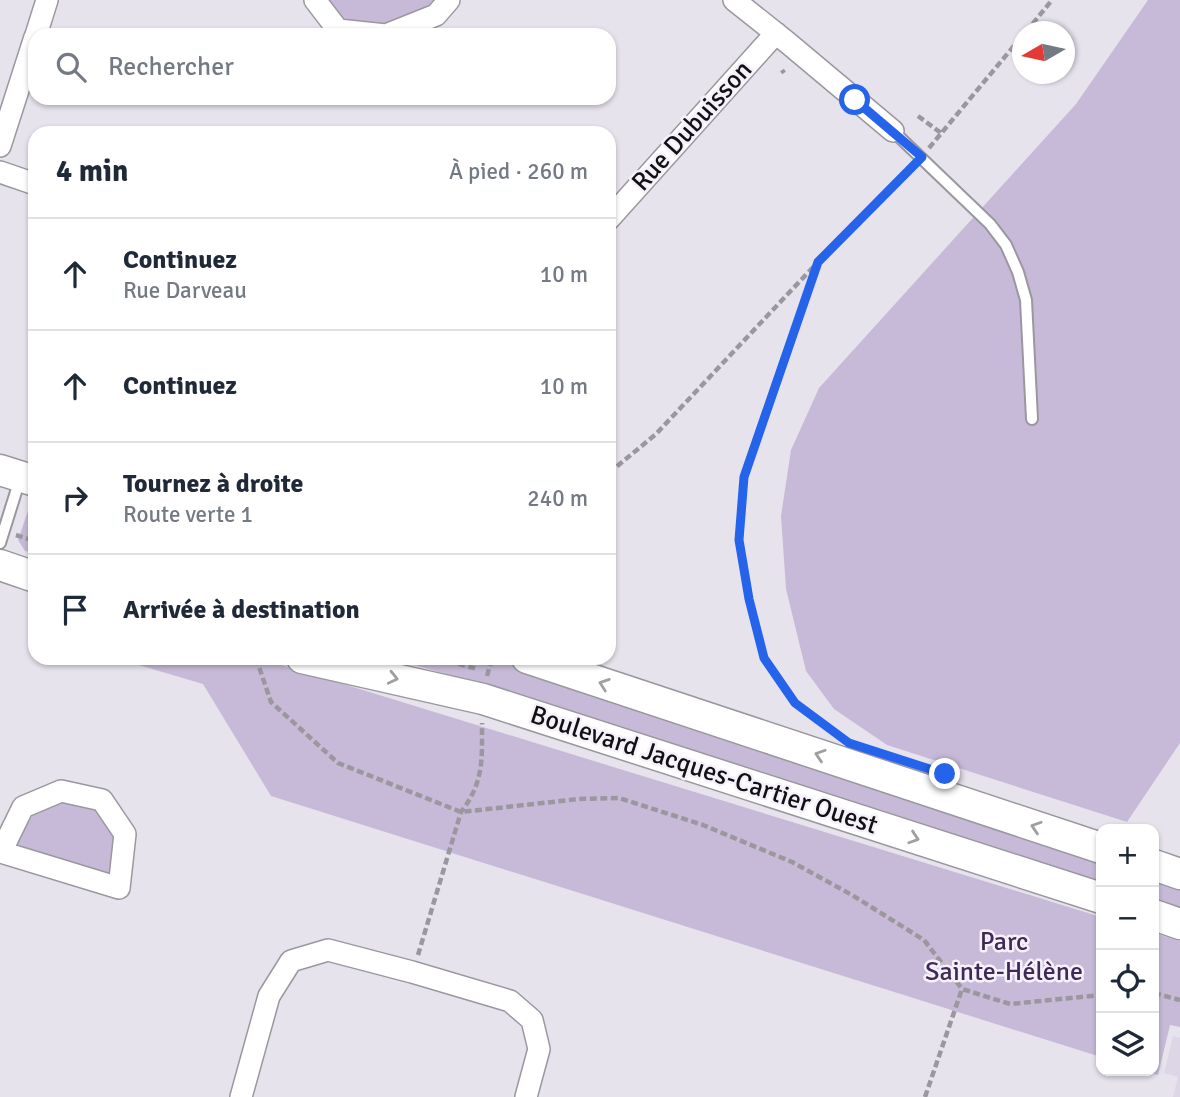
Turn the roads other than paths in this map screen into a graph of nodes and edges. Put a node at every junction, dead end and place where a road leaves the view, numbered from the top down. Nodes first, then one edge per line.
1 (47, 0) edge
2 (315, 0) edge
3 (449, 0) edge
4 (734, 0) edge
5 (38, 28) edge
6 (336, 28) edge
7 (404, 28) edge
8 (776, 33) junction
9 (28, 58) edge
10 (893, 131) joint
11 (0, 146) edge
12 (0, 172) edge
13 (28, 182) edge
14 (616, 211) edge
15 (1032, 419) dead end
16 (19, 476) edge
17 (0, 543) edge
18 (0, 565) edge
19 (28, 575) edge
20 (350, 665) edge
21 (548, 665) edge
22 (1096, 846) edge
23 (1, 852) edge
24 (1159, 867) edge
25 (1180, 874) edge
26 (1096, 896) edge
27 (1159, 917) edge
28 (1180, 924) edge
29 (241, 1097) edge
30 (526, 1097) edge

1 - 5 street
2 - 6 street
3 - 7 street
4 - 8 street
8 - 10 street
8 - 14 street, Rue Dubuisson
9 - 11 street
10 - 15 lane
12 - 13 street
16 - 17 lane
18 - 19 main road
20 -> 26 main road, Boulevard Jacques-Cartier Ouest
22 -> 21 main road, Boulevard Jacques-Cartier Ouest
23 - 23 street
24 - 25 main road
27 - 28 main road
29 - 30 street

